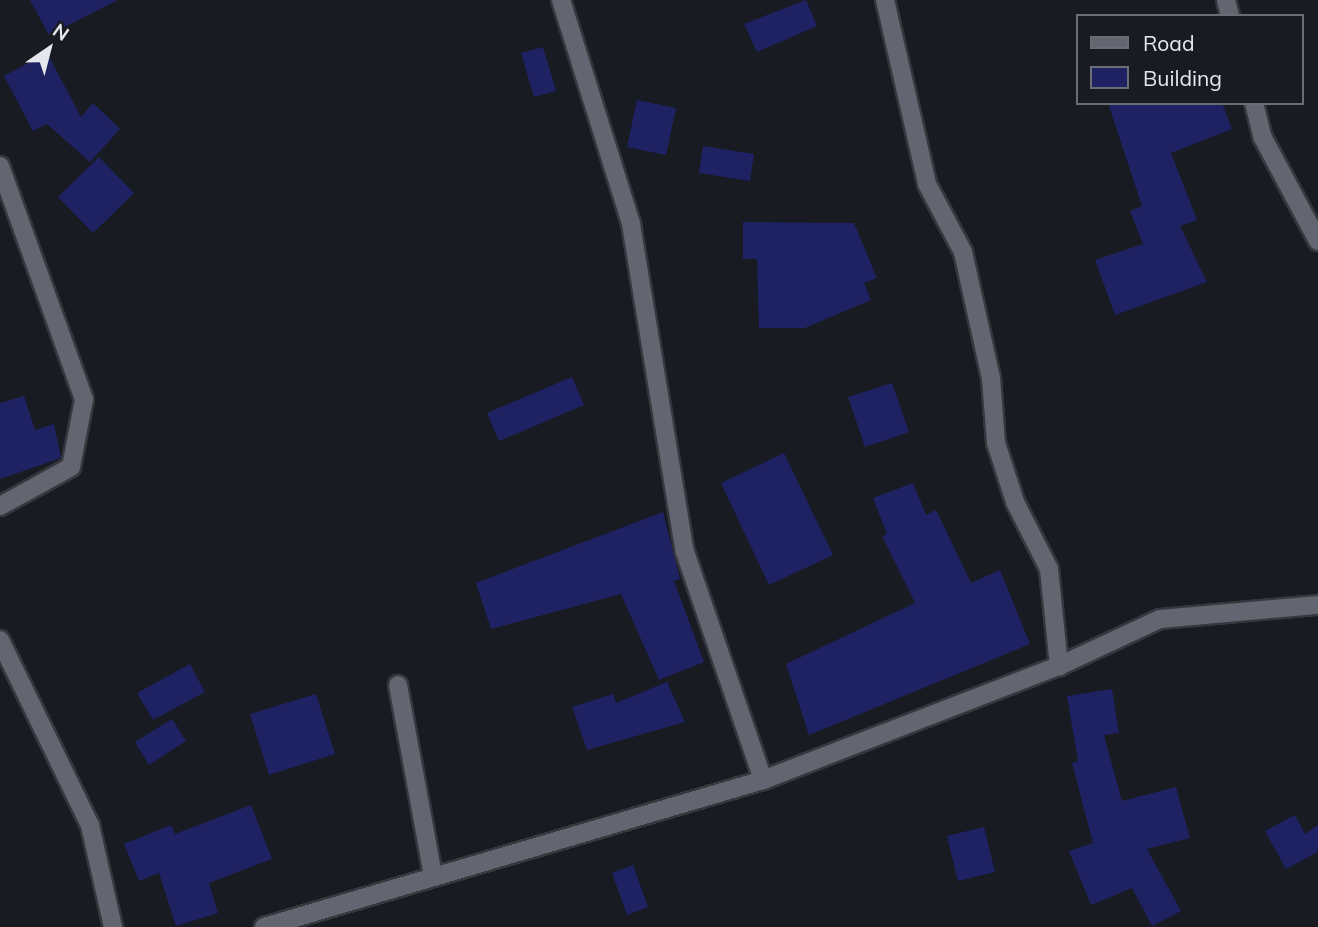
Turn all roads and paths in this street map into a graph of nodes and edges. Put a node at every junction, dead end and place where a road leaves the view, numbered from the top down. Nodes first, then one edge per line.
1 (561, 0) edge
2 (885, 0) edge
3 (1255, 105) edge
4 (0, 166) edge
5 (1318, 241) edge
6 (0, 506) edge
7 (1318, 605) edge
8 (0, 640) edge
9 (1059, 666) junction
10 (398, 685) dead end
11 (763, 780) junction
12 (433, 876) junction
13 (113, 927) edge
14 (264, 927) edge

1 - 11 street
2 - 9 street
3 - 5 street
4 - 6 street
7 - 9 street
8 - 13 street
9 - 11 street
10 - 12 street
11 - 12 street
12 - 14 street

